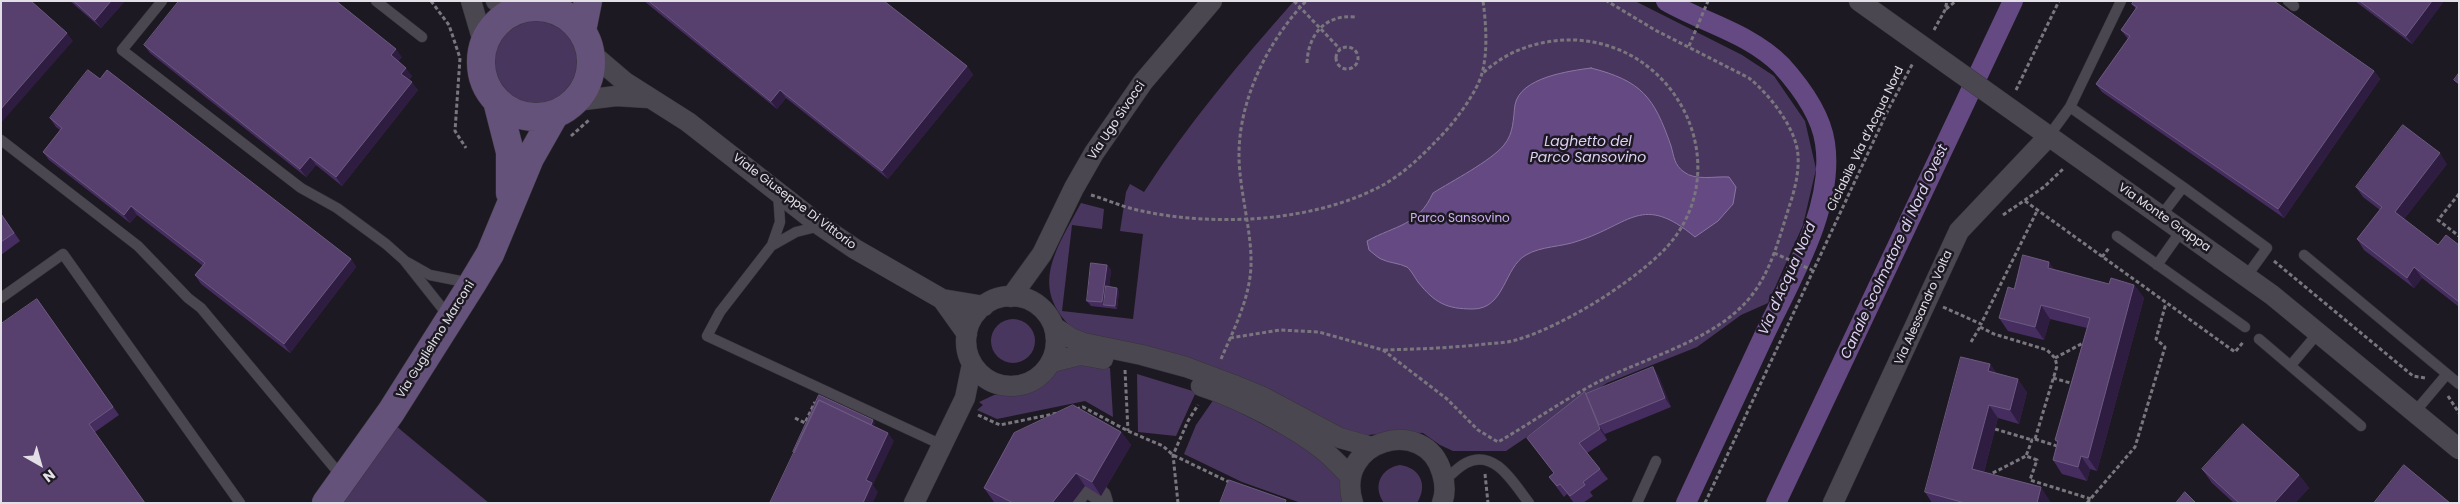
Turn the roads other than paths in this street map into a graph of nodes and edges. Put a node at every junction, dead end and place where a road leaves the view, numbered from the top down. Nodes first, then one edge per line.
1 (162, 1) edge
2 (376, 1) edge
3 (471, 1) edge
4 (588, 1) edge
5 (1212, 1) edge
6 (1859, 1) edge
7 (2121, 1) edge
8 (547, 4) edge
9 (505, 6) edge
10 (1878, 7) edge
11 (422, 37) dead end
12 (587, 42) junction
13 (484, 44) junction
14 (650, 98) junction
15 (497, 101) junction
16 (2070, 107) junction
17 (575, 110) junction
18 (2048, 137) junction
19 (1, 140) edge
20 (2183, 187) junction
21 (778, 192) junction
22 (508, 208) junction
23 (2161, 216) junction
24 (821, 226) junction
25 (2181, 231) junction
26 (2117, 236) dead end
27 (772, 245) junction
28 (1042, 254) junction
29 (2304, 255) dead end
30 (404, 260) junction
31 (2157, 265) junction
32 (2246, 276) junction
33 (472, 284) junction
34 (1011, 296) junction
35 (1, 298) edge
36 (942, 299) junction
37 (1037, 305) junction
38 (984, 306) junction
39 (450, 319) junction
40 (1054, 327) junction
41 (2245, 327) dead end
42 (2318, 333) junction
43 (967, 334) junction
44 (2259, 339) dead end
45 (1052, 362) junction
46 (972, 364) junction
47 (2291, 365) junction
48 (2447, 374) junction
49 (992, 383) junction
50 (2459, 384) edge
51 (969, 405) junction
52 (2414, 412) junction
53 (2361, 426) dead end
54 (942, 446) junction
55 (1372, 447) junction
56 (2459, 449) edge
57 (1656, 461) dead end
58 (349, 473) junction
59 (1350, 477) junction
60 (1444, 496) edge
61 (240, 503) edge
62 (326, 503) edge
63 (914, 503) edge
64 (1072, 503) edge
65 (1103, 503) edge
66 (1353, 503) edge
67 (1529, 503) edge
68 (1637, 503) edge
69 (1834, 503) edge

1 - 30 lane
2 - 11 lane
3 - 13 street
4 - 12 street
5 - 28 street, Via Ugo Sivocci
6 - 10 street, Via Monte Grappa
7 - 16 lane
8 - 9 street
8 - 12 street
9 - 13 street
10 - 18 street, Via Monte Grappa
12 - 14 street, Viale Giuseppe Di Vittorio
12 - 17 street
13 - 15 street
14 - 17 street, Viale Giuseppe Di Vittorio
14 - 21 street, Viale Giuseppe Di Vittorio
15 - 17 street
15 - 22 street, Via Guglielmo Marconi
16 - 18 lane
16 - 20 lane
17 - 22 street, Via Guglielmo Marconi
18 - 23 street, Via Monte Grappa
18 - 69 street, Via Alessandro Volta
19 - 58 lane
20 - 23 lane
20 - 32 lane
21 - 24 street, Viale Giuseppe Di Vittorio
21 - 27 lane
22 - 33 street, Via Guglielmo Marconi
23 - 25 street, Via Monte Grappa
24 - 27 lane
24 - 36 street, Viale Giuseppe Di Vittorio
25 - 31 lane
25 - 32 street, Via Monte Grappa
26 - 31 lane
27 - 54 lane
28 - 34 street, Via Ugo Sivocci
28 - 37 street, Via Ugo Sivocci
29 - 48 lane
30 - 33 lane
30 - 39 lane
31 - 41 lane
32 - 42 street, Via Monte Grappa
33 - 39 street, Via Guglielmo Marconi
34 - 37 street
34 - 38 street
35 - 61 lane
36 - 38 street, Viale Giuseppe Di Vittorio
36 - 43 street, Viale Giuseppe Di Vittorio
37 - 40 street
38 - 43 street
39 - 58 street, Via Guglielmo Marconi
40 - 45 street
40 - 55 street
42 - 47 lane
42 - 52 street, Via Monte Grappa
43 - 46 street
44 - 47 lane
45 - 49 street
45 - 59 street
46 - 49 street
46 - 51 street
47 - 53 lane
48 - 50 lane
48 - 52 lane
49 - 51 street
51 - 54 street
52 - 56 street, Via Monte Grappa
54 - 63 street
55 - 59 street
55 - 60 street
57 - 68 lane
58 - 62 street, Via Guglielmo Marconi
59 - 66 street
60 - 67 lane
64 - 65 street

